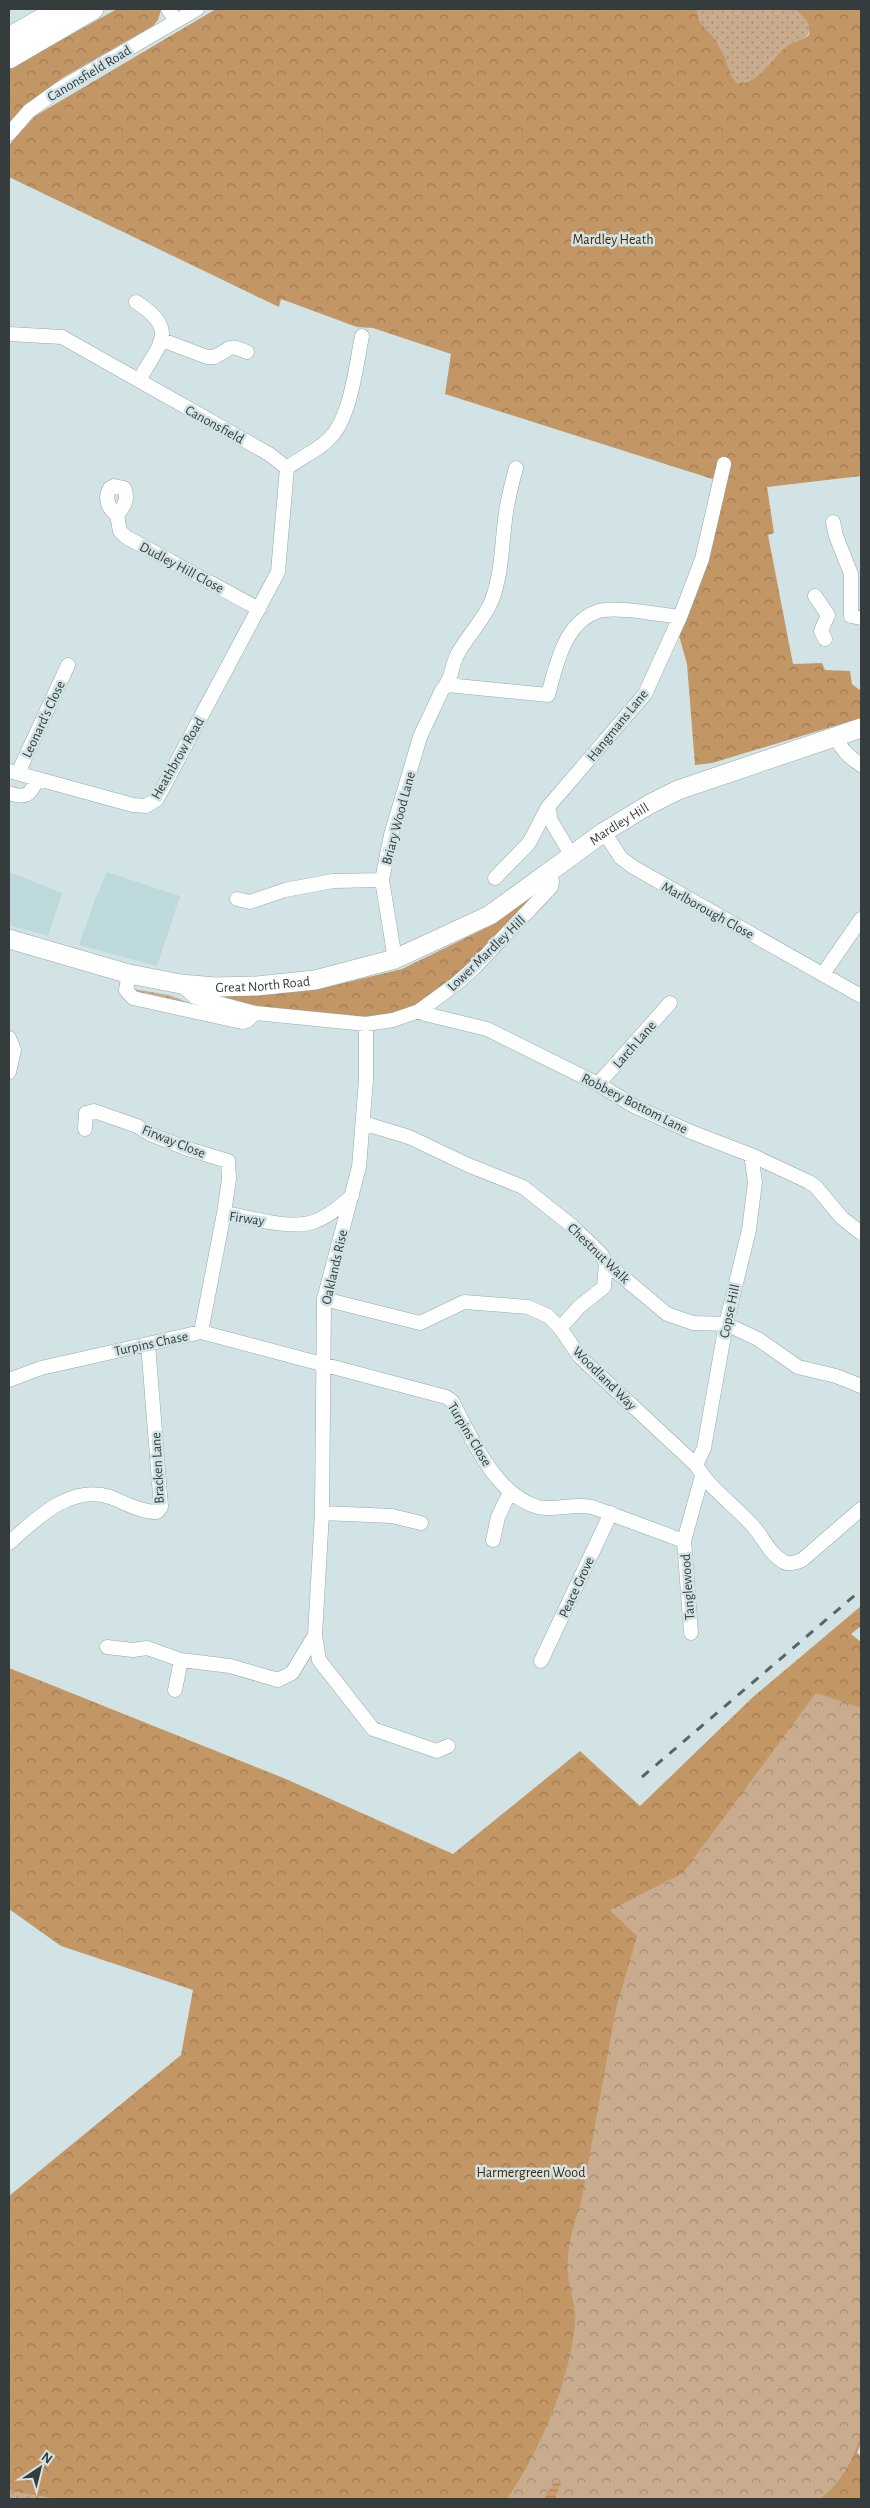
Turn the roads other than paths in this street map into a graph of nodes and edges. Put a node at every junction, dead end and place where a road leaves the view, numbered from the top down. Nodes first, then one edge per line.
1 (60, 9) edge
2 (93, 9) edge
3 (168, 9) edge
4 (197, 9) edge
5 (176, 21) junction
6 (9, 38) edge
7 (9, 58) edge
8 (9, 134) edge
9 (136, 302) dead end
10 (9, 334) edge
11 (362, 336) dead end
12 (162, 340) junction
13 (247, 352) dead end
14 (139, 380) junction
15 (724, 464) dead end
16 (287, 468) junction
17 (516, 468) dead end
18 (117, 515) dead end
19 (833, 522) dead end
20 (815, 596) dead end
21 (259, 609) junction
22 (828, 616) junction
23 (680, 617) junction
24 (856, 617) edge
25 (825, 639) dead end
26 (68, 665) dead end
27 (447, 685) junction
28 (861, 728) edge
29 (836, 736) junction
30 (861, 765) edge
31 (13, 772) edge
32 (37, 779) junction
33 (9, 793) edge
34 (548, 807) junction
35 (604, 832) junction
36 (572, 856) junction
37 (548, 875) junction
38 (495, 878) dead end
39 (382, 880) junction
40 (237, 900) dead end
41 (861, 919) edge
42 (9, 939) edge
43 (395, 959) junction
44 (129, 974) junction
45 (823, 974) junction
46 (215, 995) junction
47 (861, 996) edge
48 (670, 1003) dead end
49 (419, 1011) junction
50 (255, 1013) junction
51 (366, 1024) junction
52 (9, 1038) edge
53 (9, 1072) edge
54 (598, 1084) junction
55 (363, 1123) junction
56 (85, 1129) dead end
57 (751, 1155) junction
58 (352, 1196) junction
59 (224, 1213) junction
60 (861, 1233) edge
61 (606, 1263) junction
62 (629, 1283) junction
63 (604, 1287) junction
64 (324, 1299) junction
65 (726, 1324) junction
66 (560, 1328) junction
67 (201, 1332) junction
68 (148, 1344) junction
69 (323, 1364) junction
70 (9, 1380) edge
71 (861, 1386) edge
72 (699, 1471) junction
73 (510, 1492) junction
74 (861, 1509) edge
75 (322, 1513) junction
76 (611, 1513) junction
77 (421, 1523) dead end
78 (493, 1540) dead end
79 (684, 1541) junction
80 (9, 1543) edge
81 (691, 1633) dead end
82 (315, 1635) junction
83 (107, 1647) dead end
84 (181, 1660) junction
85 (541, 1661) dead end
86 (175, 1690) dead end
87 (448, 1746) dead end

1 - 6 highway
2 - 7 highway
3 - 5 street
4 - 5 street, Canonsfield Road
5 - 8 street, Canonsfield Road
9 - 12 street
10 - 14 street, Canonsfield
11 - 16 street
12 - 13 street
12 - 14 street
14 - 16 street, Canonsfield
15 - 23 street, Hangmans Lane
16 - 21 street
17 - 27 street, Briary Wood Lane
18 - 21 street, Dudley Hill Close
19 - 24 street
20 - 22 street
21 - 32 street, Heathbrow Road
22 - 24 street
22 - 25 street
23 - 27 street
23 - 34 street, Hangmans Lane
26 - 31 street, Leonard's Close
27 - 39 street, Briary Wood Lane
28 - 29 main road, Mardley Hill
29 - 30 street
29 - 35 main road, Mardley Hill
31 - 32 street, Heathbrow Road
32 - 33 street
34 - 36 street
34 - 38 street, Hangmans Lane
35 - 36 main road, Mardley Hill
35 - 45 street, Marlborough Close
36 - 37 main road, Mardley Hill
37 - 43 main road, Mardley Hill
37 - 49 street, Lower Mardley Hill
39 - 40 street
39 - 43 street, Briary Wood Lane
41 - 45 street
42 - 44 main road, Great North Road
43 - 46 main road, Great North Road
44 - 46 main road, Great North Road
44 - 50 street, Lower Mardley Hill
45 - 47 street, Marlborough Close
46 - 50 street, Lower Mardley Hill
48 - 54 street, Larch Lane
49 - 51 street, Lower Mardley Hill
49 - 54 street, Robbery Bottom Lane
50 - 51 street, Lower Mardley Hill
51 - 55 street, Oaklands Rise
52 - 53 street
54 - 57 street, Robbery Bottom Lane
55 - 58 street, Oaklands Rise
55 - 61 street, Chestnut Walk
56 - 59 street, Firway Close
57 - 60 street, Robbery Bottom Lane
57 - 65 street, Copse Hill
58 - 59 street, Firway
58 - 64 street, Oaklands Rise
59 - 67 street, Firway
61 - 62 street, Chestnut Walk
61 - 63 street
62 - 63 street
62 - 65 street, Chestnut Walk
63 - 66 street
64 - 66 street, Woodland Way
64 - 69 street, Oaklands Rise
65 - 71 street, Chestnut Walk
65 - 72 street, Copse Hill
66 - 72 street, Woodland Way
67 - 68 street, Turpins Chase
67 - 69 street, Turpins Chase
68 - 70 street, Turpins Chase
68 - 80 street, Bracken Lane
69 - 73 street, Turpins Close
69 - 75 street, Oaklands Rise
72 - 74 street, Woodland Way
72 - 79 street
73 - 76 street, Turpins Close
73 - 78 street
75 - 77 street
75 - 82 street, Oaklands Rise
76 - 79 street, Turpins Close
76 - 85 street, Peace Grove
79 - 81 street, Tanglewood
82 - 84 street, Oaklands Rise
82 - 87 street
83 - 84 street, Oaklands Rise
84 - 86 street

